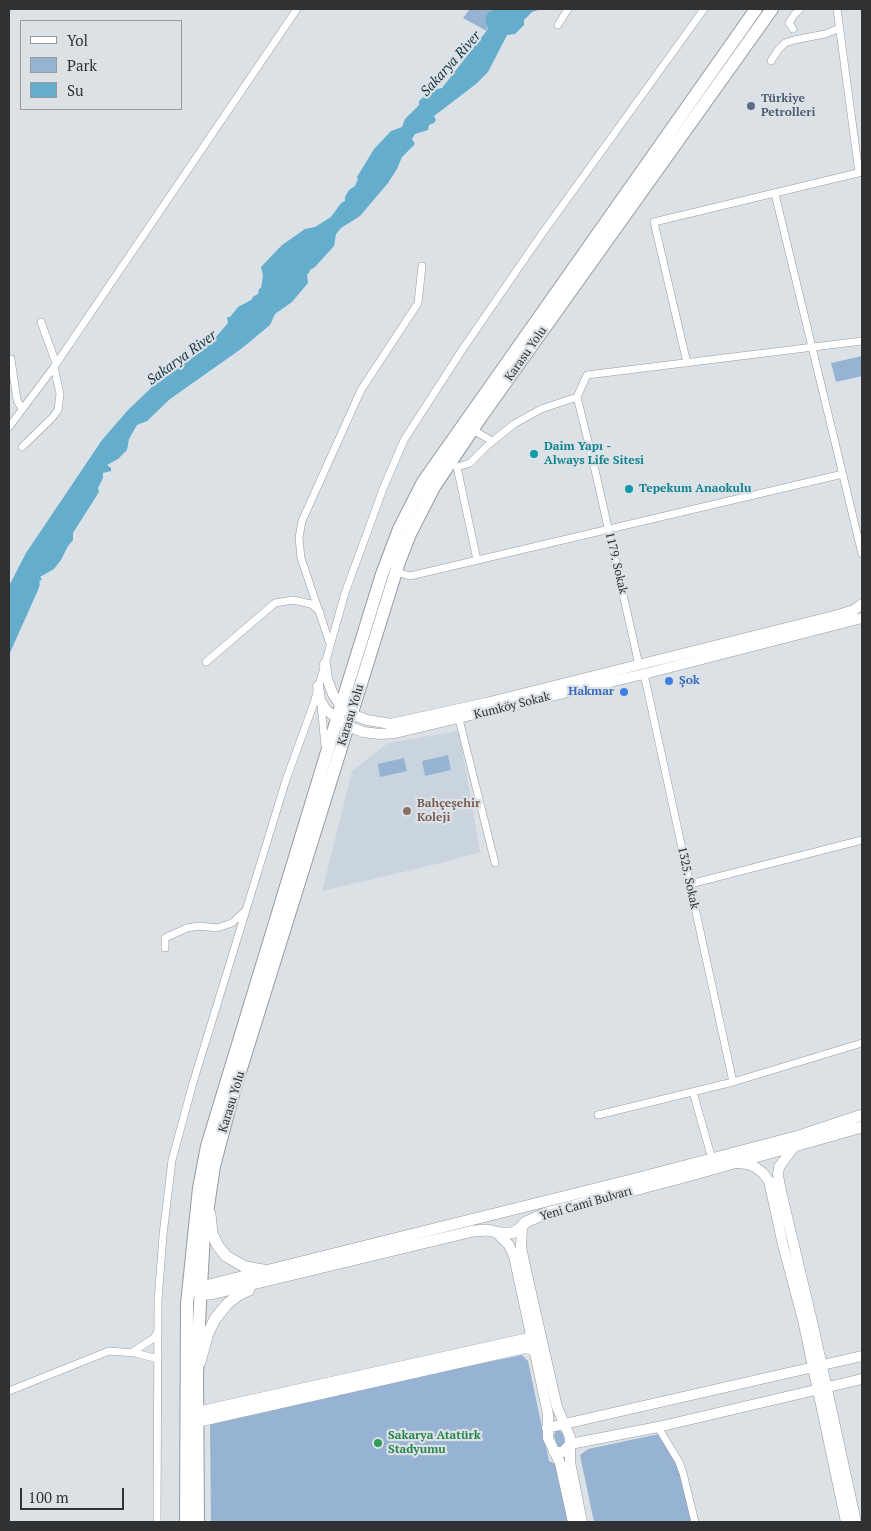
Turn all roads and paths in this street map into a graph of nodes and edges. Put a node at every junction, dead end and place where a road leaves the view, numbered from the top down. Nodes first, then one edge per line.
1 (297, 9) edge
2 (568, 9) edge
3 (704, 9) edge
4 (756, 9) edge
5 (772, 9) edge
6 (800, 9) edge
7 (837, 9) edge
8 (558, 24) dead end
9 (840, 28) junction
10 (793, 29) dead end
11 (771, 61) dead end
12 (860, 172) edge
13 (776, 194) junction
14 (422, 266) dead end
15 (41, 322) dead end
16 (862, 341) edge
17 (813, 348) junction
18 (11, 359) dead end
19 (687, 363) junction
20 (55, 365) junction
21 (577, 397) junction
22 (22, 409) junction
23 (9, 427) edge
24 (473, 430) junction
25 (492, 441) junction
26 (22, 448) dead end
27 (453, 468) junction
28 (843, 474) junction
29 (608, 529) junction
30 (862, 554) edge
31 (477, 560) junction
32 (396, 572) junction
33 (862, 604) edge
34 (320, 613) junction
35 (862, 618) edge
36 (330, 644) junction
37 (206, 662) dead end
38 (325, 664) junction
39 (638, 665) junction
40 (644, 674) junction
41 (318, 686) junction
42 (320, 700) junction
43 (458, 714) junction
44 (344, 716) junction
45 (325, 760) junction
46 (862, 840) edge
47 (495, 862) dead end
48 (690, 884) junction
49 (247, 910) junction
50 (165, 948) dead end
51 (862, 1043) edge
52 (733, 1082) junction
53 (693, 1092) junction
54 (598, 1115) dead end
55 (862, 1115) edge
56 (862, 1127) edge
57 (794, 1148) junction
58 (712, 1159) junction
59 (736, 1163) junction
60 (208, 1197) junction
61 (505, 1212) junction
62 (522, 1227) junction
63 (497, 1233) junction
64 (274, 1275) junction
65 (196, 1288) junction
66 (158, 1331) junction
67 (535, 1334) junction
68 (539, 1349) junction
69 (131, 1352) junction
70 (862, 1356) edge
71 (158, 1359) junction
72 (817, 1367) junction
73 (197, 1376) junction
74 (862, 1379) edge
75 (822, 1388) junction
76 (9, 1391) edge
77 (197, 1417) junction
78 (565, 1424) junction
79 (658, 1427) junction
80 (547, 1428) junction
81 (570, 1444) junction
82 (554, 1452) junction
83 (157, 1522) edge
84 (186, 1522) edge
85 (198, 1522) edge
86 (573, 1522) edge
87 (582, 1522) edge
88 (695, 1522) edge
89 (846, 1522) edge
90 (856, 1522) edge

1 - 20 street
2 - 8 street
3 - 36 street
4 - 44 highway
5 - 24 highway, Karasu Yolu
6 - 10 street
7 - 9 street
9 - 11 street
9 - 12 street
12 - 13 street
13 - 17 street
13 - 19 street
14 - 34 street
15 - 20 street
16 - 17 street
17 - 19 street
17 - 28 street
18 - 22 street
19 - 21 street
20 - 22 street
20 - 26 street
21 - 25 street
21 - 29 street, 1179. Sokak
22 - 23 street
24 - 25 street
24 - 27 highway, Karasu Yolu
25 - 27 street
27 - 31 street
27 - 32 highway, Karasu Yolu
28 - 29 street
28 - 30 street
29 - 31 street
29 - 39 street, 1179. Sokak
31 - 32 street
32 - 44 highway, Karasu Yolu
33 - 39 street, Kumköy Sokak
34 - 36 street
34 - 37 street
35 - 40 street, Kumköy Sokak
36 - 38 street
38 - 41 street
38 - 44 street
39 - 43 street, Kumköy Sokak
40 - 43 street, Kumköy Sokak
40 - 48 street, 1325. Sokak
41 - 42 street
41 - 49 street
42 - 44 street
42 - 45 street
43 - 44 street, Kumköy Sokak
43 - 47 street
44 - 45 highway
44 - 60 highway, Karasu Yolu
45 - 65 highway
46 - 48 street
48 - 52 street, 1325. Sokak
49 - 50 street
49 - 66 street
51 - 52 street
52 - 53 street
53 - 54 street
53 - 58 street
55 - 58 main road, Yeni Cami Bulvarı
56 - 57 main road, Yeni Cami Bulvarı
57 - 59 main road, Yeni Cami Bulvarı
57 - 72 street
58 - 61 main road, Yeni Cami Bulvarı
59 - 62 main road, Yeni Cami Bulvarı
59 - 72 street
60 - 64 main road
60 - 65 highway, Karasu Yolu
61 - 62 main road
61 - 63 main road
61 - 64 main road, Yeni Cami Bulvarı
62 - 63 main road, Yeni Cami Bulvarı
62 - 67 street
63 - 64 main road, Yeni Cami Bulvarı
63 - 67 street
64 - 65 main road, Yeni Cami Bulvarı
64 - 73 main road
65 - 73 highway, Karasu Yolu
65 - 84 highway, Karasu Yolu
66 - 69 street
66 - 71 street
67 - 68 street
67 - 77 street
68 - 77 street
68 - 78 street
68 - 80 street
69 - 71 street
69 - 76 street
70 - 72 street
71 - 83 street
72 - 75 street
72 - 78 street
73 - 77 highway, Karasu Yolu
74 - 75 street
75 - 79 street
75 - 89 street
75 - 90 street
77 - 85 highway, Karasu Yolu
78 - 80 street
78 - 81 street
79 - 81 street
79 - 88 street
80 - 82 street
81 - 82 street
81 - 87 street
82 - 86 street

